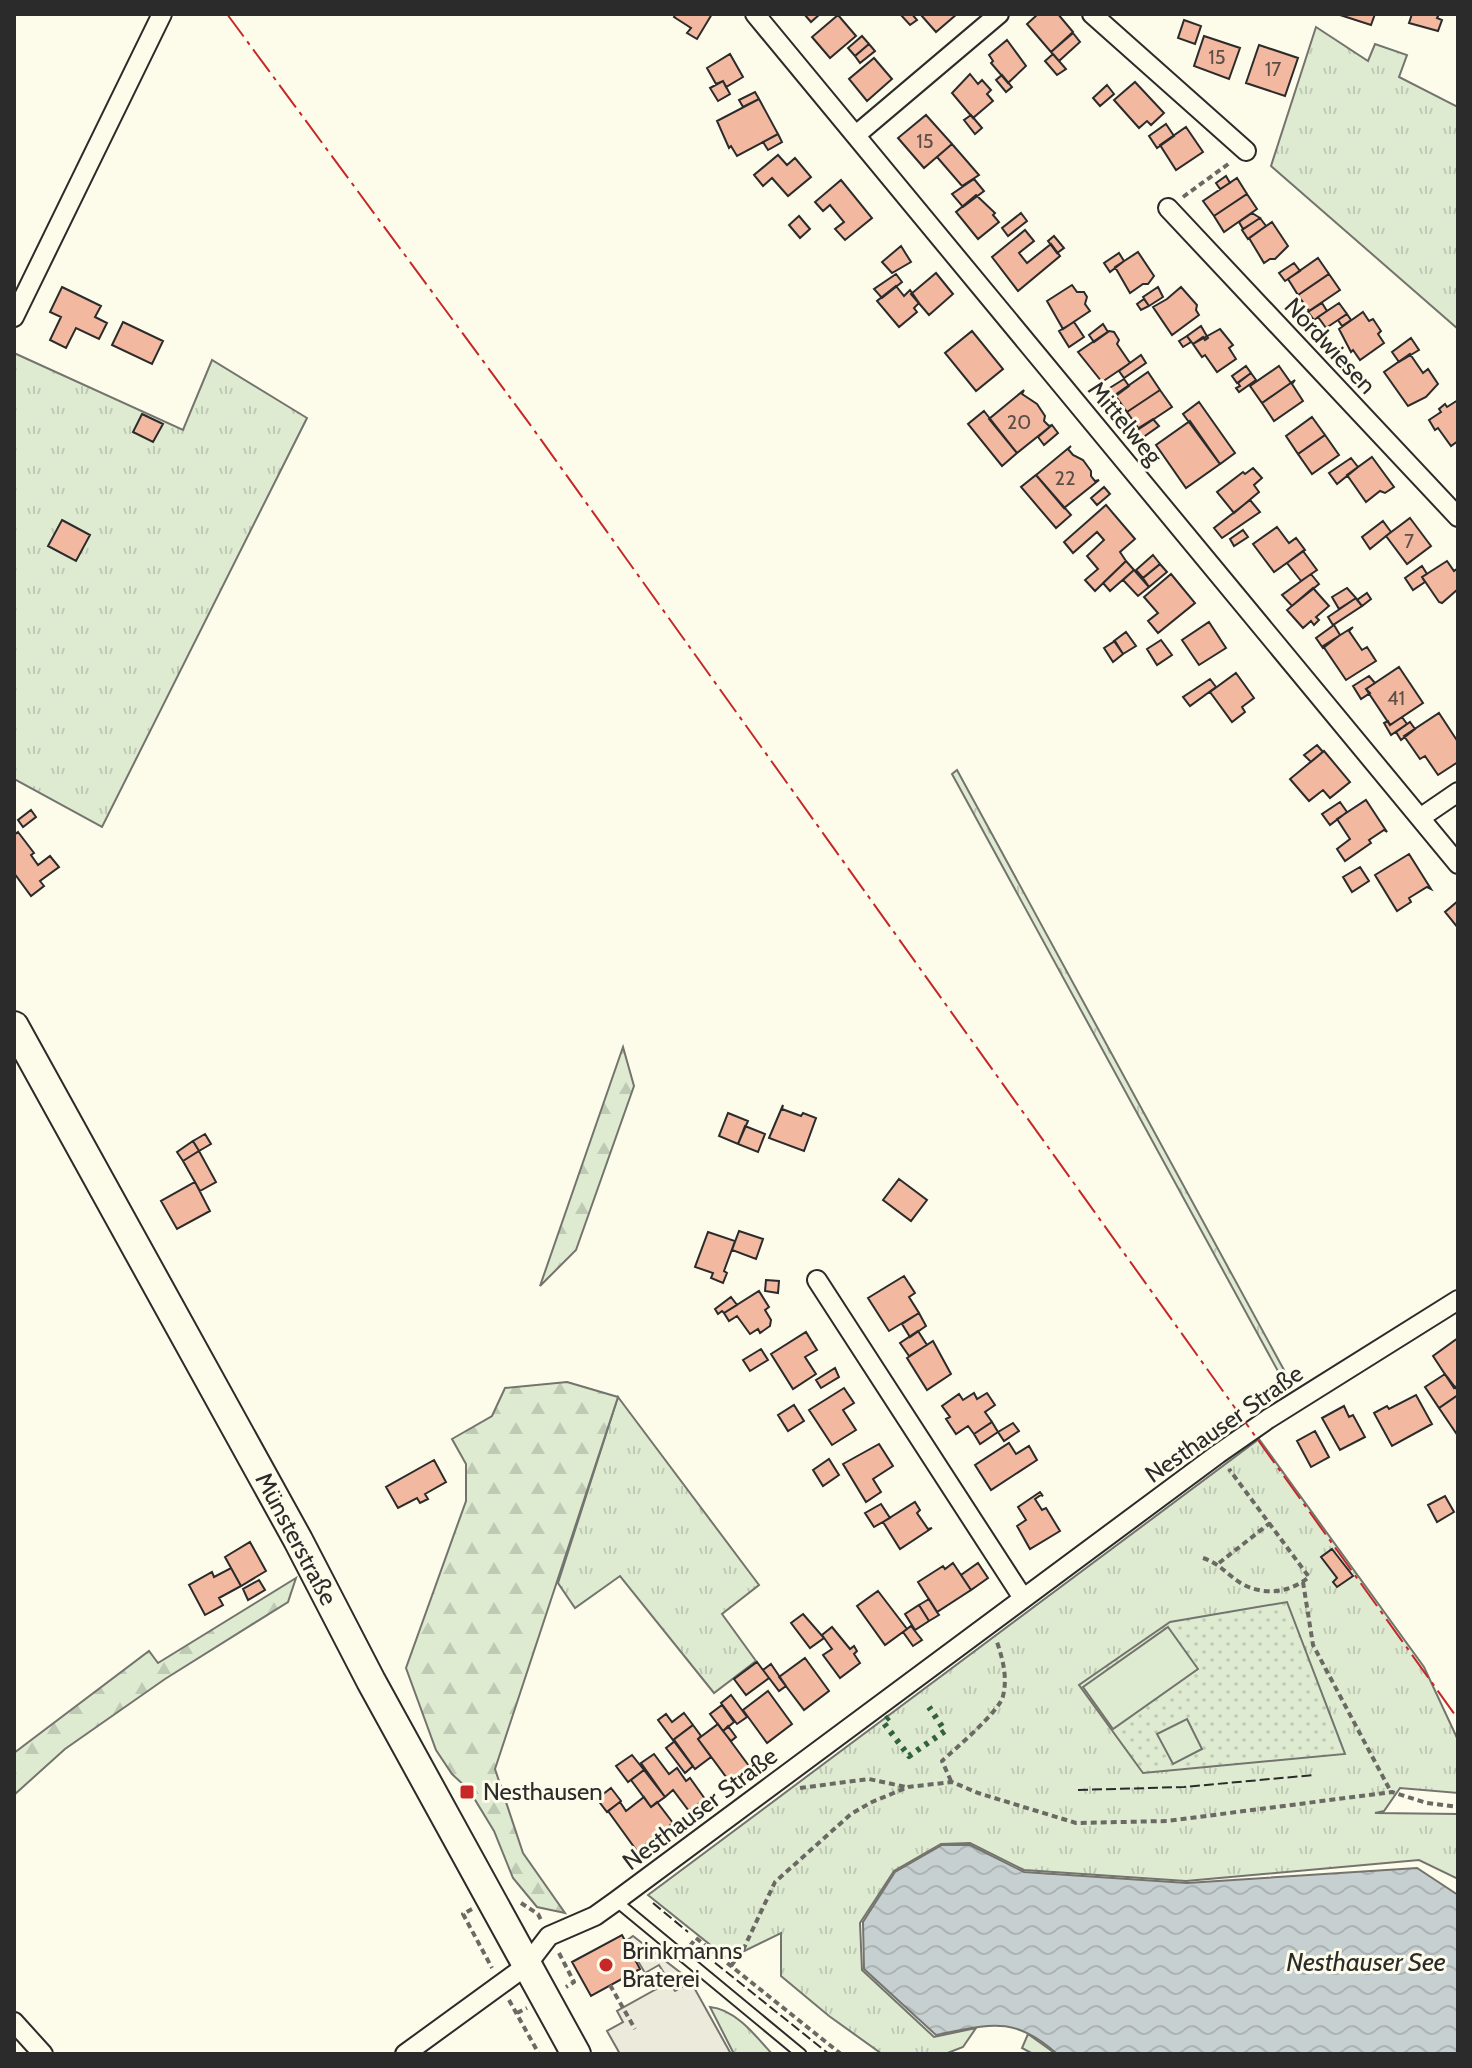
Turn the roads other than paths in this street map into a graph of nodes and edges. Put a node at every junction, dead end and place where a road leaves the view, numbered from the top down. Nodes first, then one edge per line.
1 (162, 14) edge
2 (755, 14) edge
3 (999, 14) edge
4 (1092, 14) edge
5 (856, 135) junction
6 (1246, 151) road end
7 (1168, 208) road end
8 (14, 317) edge
9 (1458, 517) edge
10 (1458, 792) edge
11 (1420, 818) junction
12 (1458, 864) edge
13 (14, 1026) edge
14 (817, 1280) dead end
15 (1458, 1300) edge
16 (1023, 1598) junction
17 (616, 1901) junction
18 (526, 1966) junction
19 (14, 2022) edge
20 (43, 2054) edge
21 (405, 2054) edge
22 (576, 2054) edge
23 (801, 2054) edge

1 - 8 street
2 - 5 street, Mittelweg
3 - 5 street
4 - 6 street
5 - 11 street, Mittelweg
7 - 9 street, Nordwiesen
10 - 11 street
11 - 12 street, Mittelweg
13 - 18 main road, Münsterstraße
14 - 16 street
15 - 16 street, Nesthauser Straße
16 - 17 street, Nesthauser Straße
17 - 18 street, Nesthauser Straße
17 - 23 lane
18 - 21 street, Nesthauser Straße
18 - 22 main road, Münsterstraße
19 - 20 street

